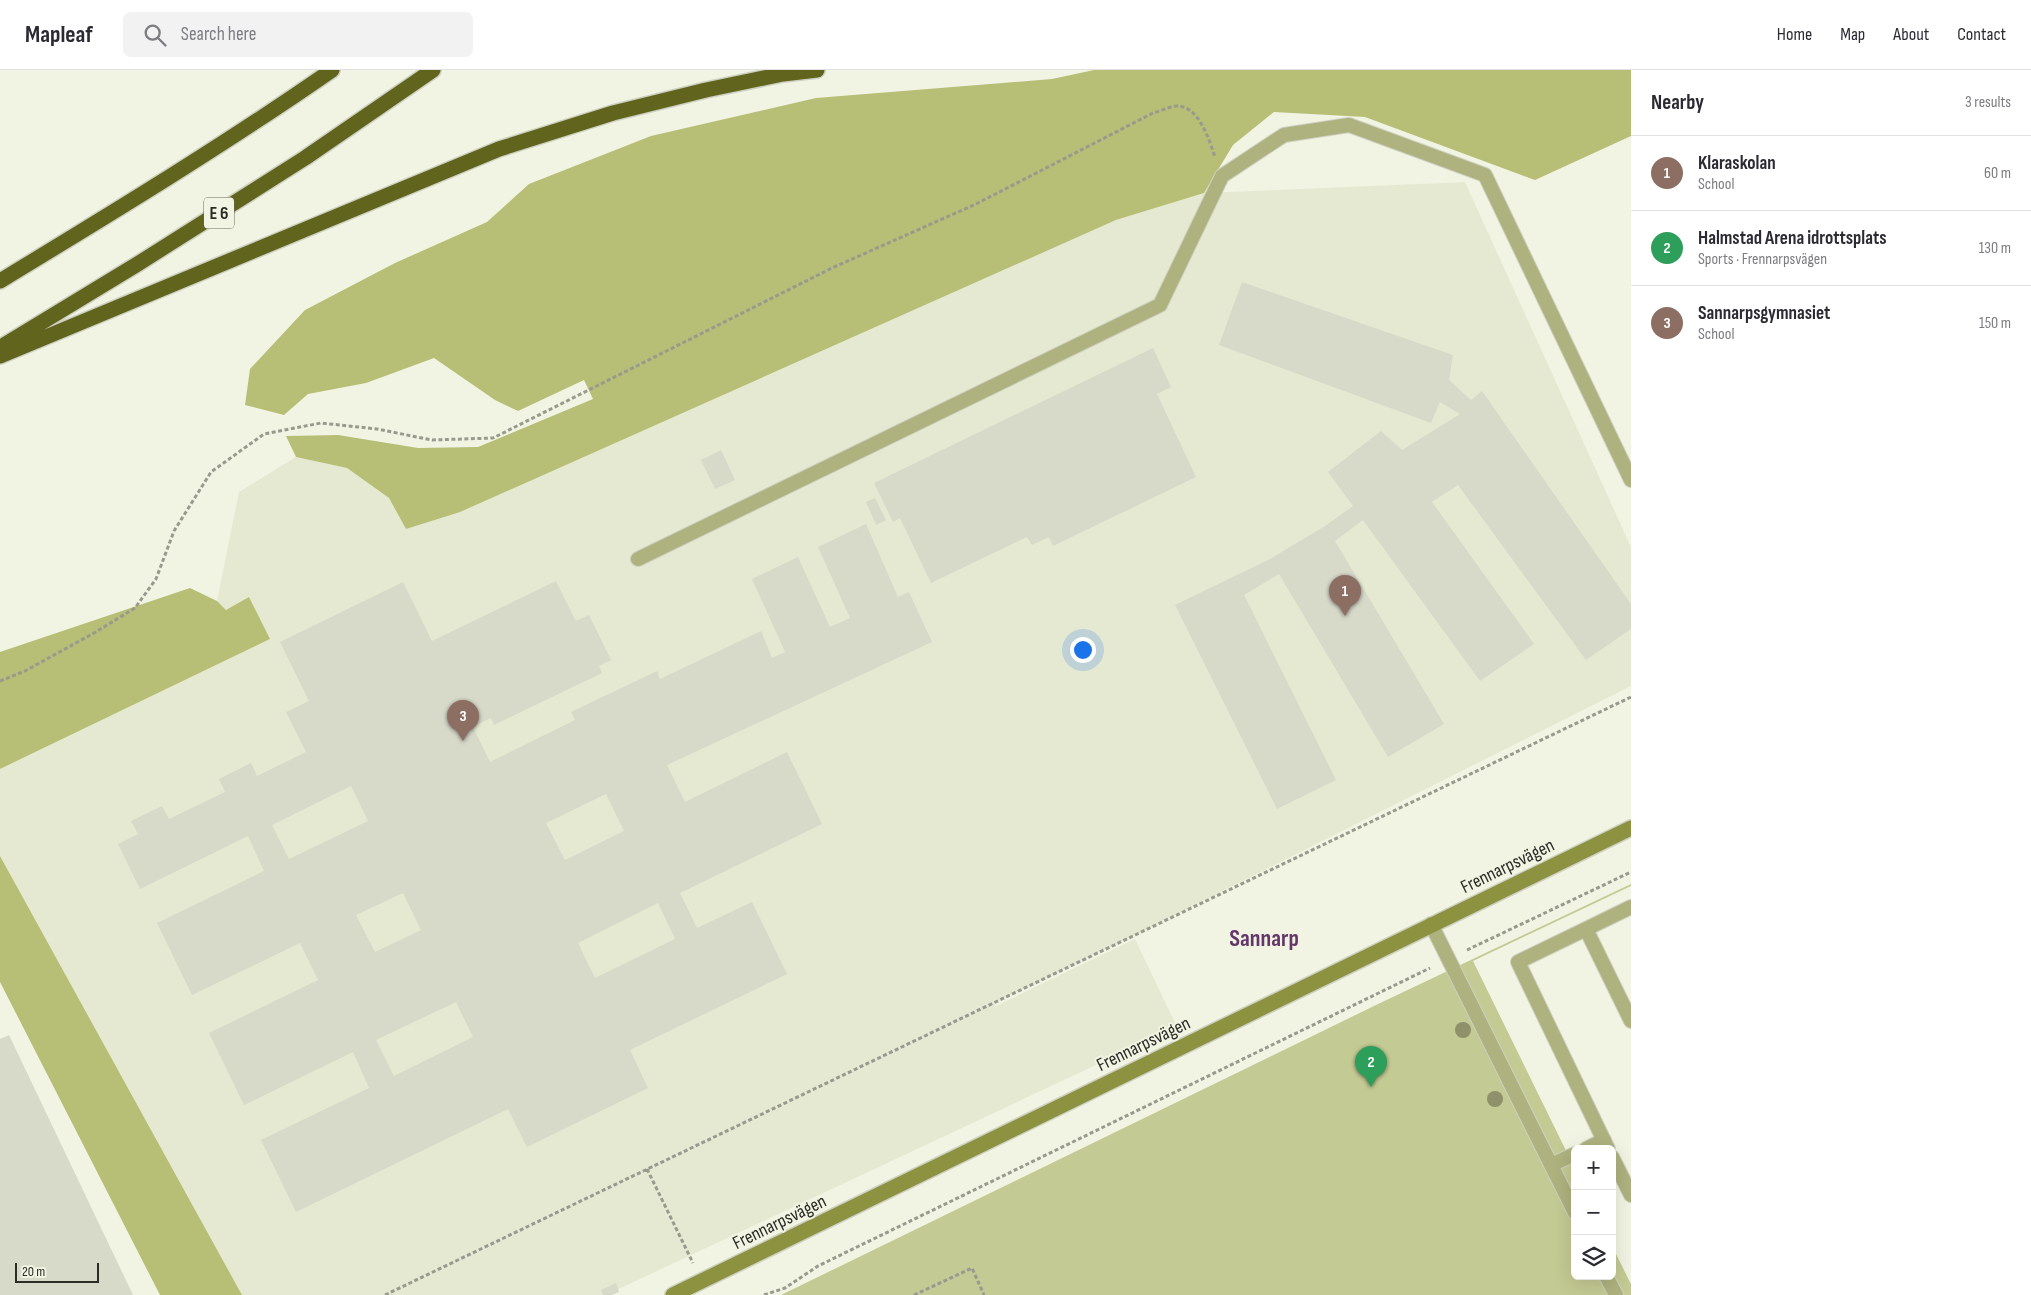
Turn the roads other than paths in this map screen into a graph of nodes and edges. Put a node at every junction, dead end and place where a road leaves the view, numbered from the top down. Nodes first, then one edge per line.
1 (332, 70) edge
2 (433, 70) edge
3 (817, 70) edge
4 (0, 281) edge
5 (0, 348) edge
6 (0, 356) edge
7 (1631, 480) edge
8 (638, 559) dead end
9 (1631, 828) edge
10 (1631, 906) edge
11 (1431, 924) junction
12 (1586, 929) junction
13 (1631, 1021) edge
14 (1606, 1144) edge
15 (1571, 1156) edge
16 (1551, 1165) junction
17 (1616, 1165) edge
18 (1631, 1195) edge
19 (1571, 1205) edge
20 (1608, 1280) edge
21 (674, 1295) edge
22 (1616, 1295) edge

1 - 4 highway
2 - 5 highway, E 6
3 - 6 highway
7 - 8 lane
9 - 11 street, Frennarpsvägen
10 - 12 lane
11 - 16 lane
11 - 21 street, Frennarpsvägen
12 - 13 lane
12 - 14 lane
15 - 16 lane
16 - 19 lane
17 - 18 lane
20 - 22 lane

